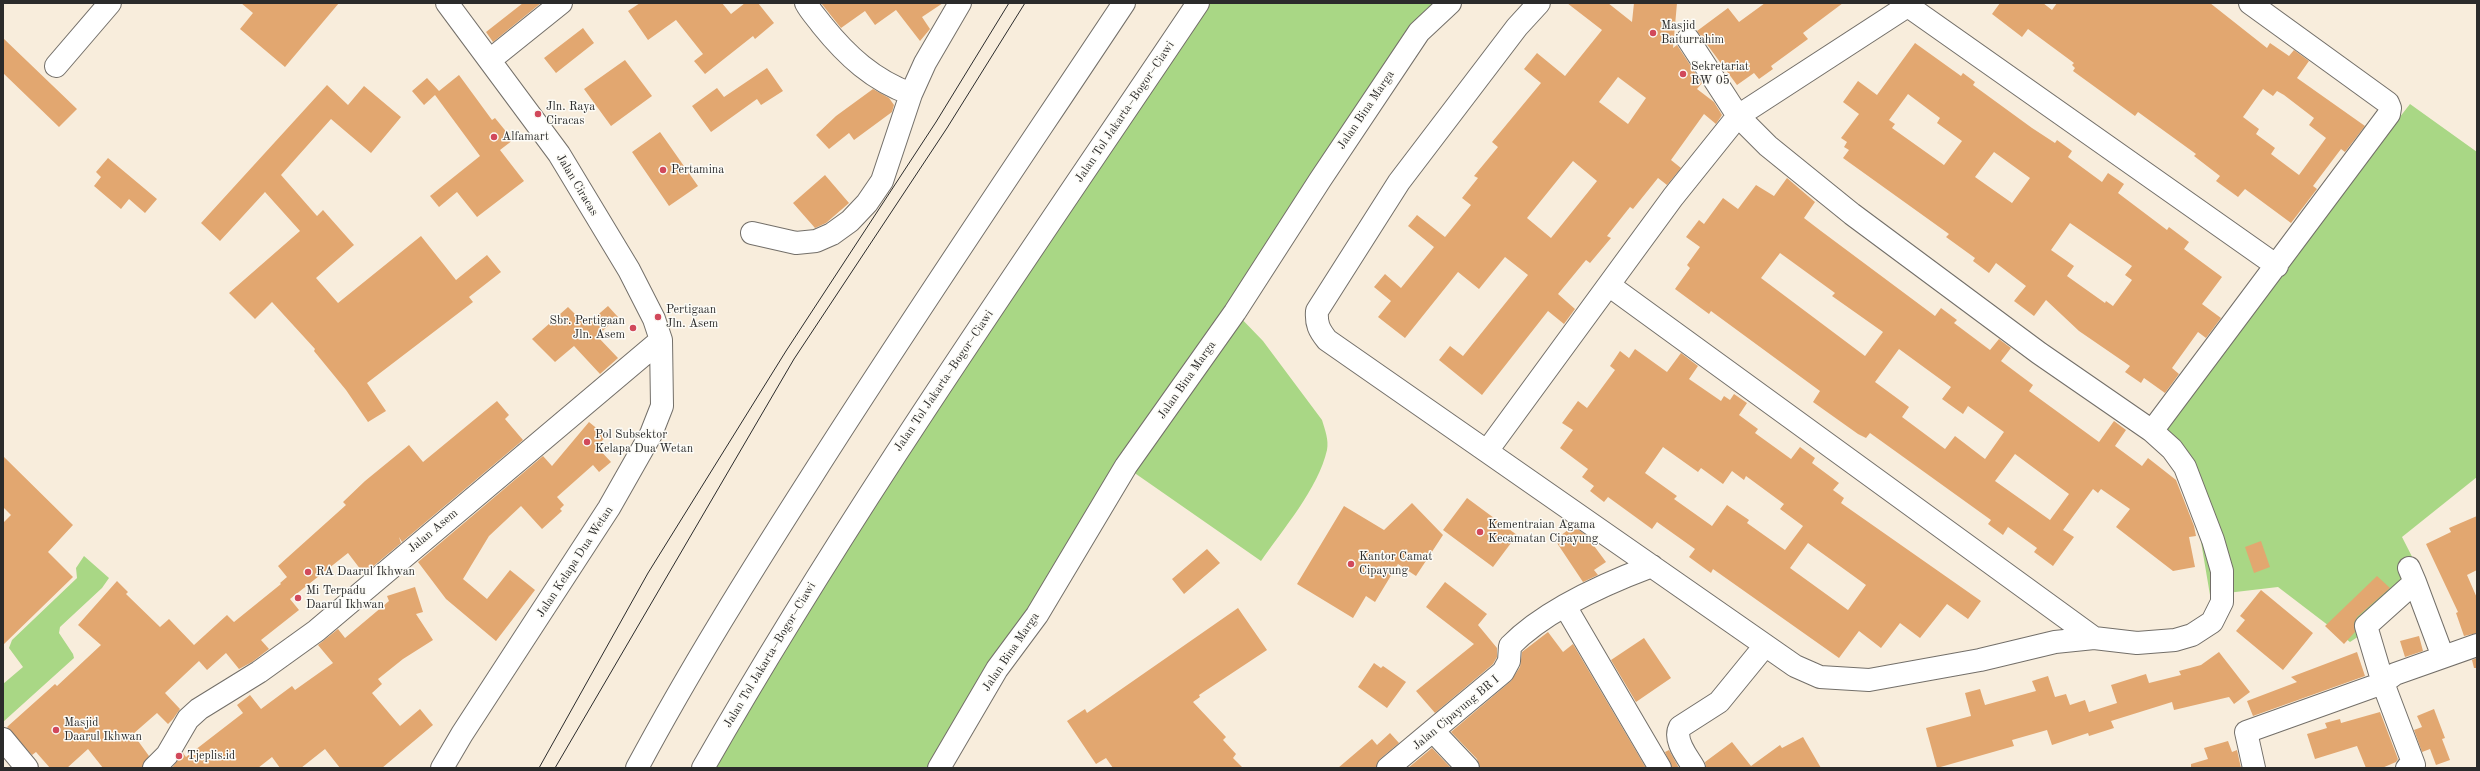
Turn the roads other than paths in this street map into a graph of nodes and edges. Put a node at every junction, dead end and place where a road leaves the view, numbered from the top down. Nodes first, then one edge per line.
1 (110, 3) edge
2 (447, 3) edge
3 (561, 3) edge
4 (806, 3) edge
5 (960, 3) edge
6 (1124, 3) edge
7 (1198, 3) edge
8 (1450, 3) edge
9 (1538, 3) edge
10 (2250, 3) edge
11 (1910, 4) edge
12 (1688, 40) dead end
13 (490, 60) junction
14 (56, 66) dead end
15 (911, 94) junction
16 (1738, 116) junction
17 (752, 233) dead end
18 (2277, 266) junction
19 (1610, 286) junction
20 (661, 340) junction
21 (2152, 431) junction
22 (1487, 451) junction
23 (1645, 568) junction
24 (1565, 606) junction
25 (2094, 638) junction
26 (2477, 645) edge
27 (1759, 653) junction
28 (2443, 657) junction
29 (1869, 680) junction
30 (2383, 683) junction
31 (1434, 732) junction
32 (3, 739) edge
33 (26, 768) edge
34 (154, 768) edge
35 (442, 768) edge
36 (637, 768) edge
37 (704, 768) edge
38 (939, 768) edge
39 (1388, 768) edge
40 (1468, 768) edge
41 (1660, 768) edge
42 (1694, 768) edge
43 (2254, 768) edge
44 (2407, 768) edge

1 - 14 main road
2 - 13 main road, Jalan Ciracas
3 - 13 main road
4 - 15 main road
5 - 15 main road
6 - 36 main road
7 - 37 main road, Jalan Tol Jakarta–Bogor–Ciawi
8 - 38 main road, Jalan Bina Marga
9 - 22 main road
10 - 18 main road
11 - 16 main road
11 - 18 main road
12 - 16 main road
13 - 20 main road, Jalan Ciracas
15 - 17 main road
16 - 19 main road
16 - 21 main road
18 - 21 main road
19 - 22 main road
19 - 25 main road
20 - 34 main road, Jalan Asem
20 - 35 main road, Jalan Kelapa Dua Wetan
21 - 25 main road
22 - 23 main road
23 - 24 main road, Jalan Cipayung BR I
23 - 27 main road
23 - 29 main road
24 - 31 main road, Jalan Cipayung BR I
24 - 41 main road
25 - 29 main road
26 - 28 main road
27 - 29 main road
27 - 42 main road
28 - 30 main road
28 - 30 main road
30 - 43 main road
30 - 44 main road
31 - 39 main road, Jalan Cipayung BR I
31 - 40 main road
32 - 33 main road

